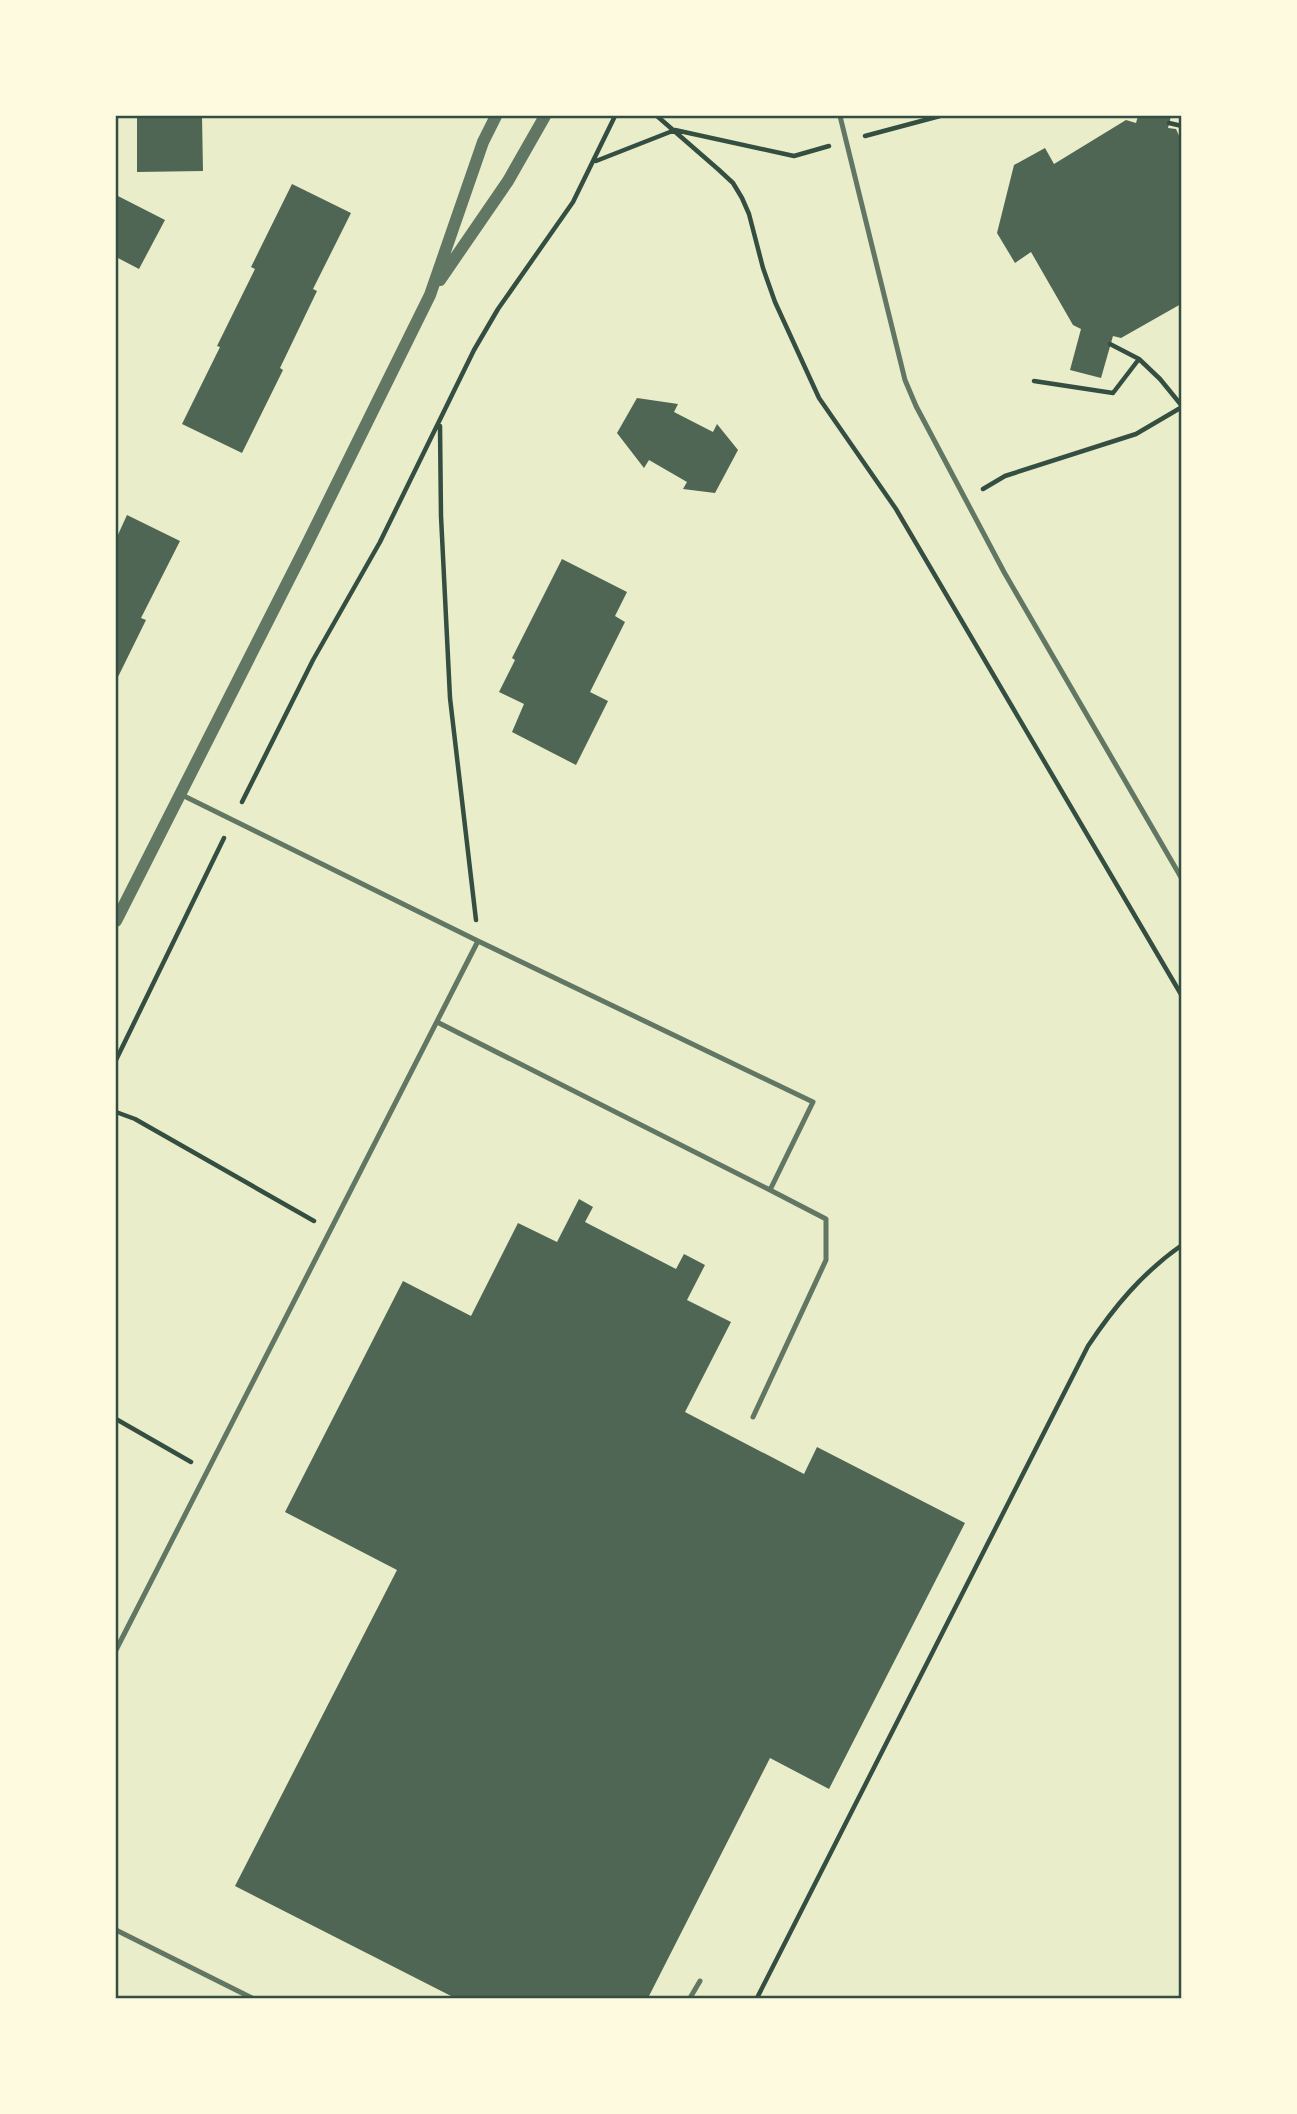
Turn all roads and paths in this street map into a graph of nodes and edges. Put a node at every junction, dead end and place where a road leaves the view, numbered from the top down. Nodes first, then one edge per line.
1 (496, 116) edge
2 (545, 116) edge
3 (615, 116) edge
4 (657, 116) edge
5 (840, 116) edge
6 (940, 116) edge
7 (1169, 123) dead end
8 (1181, 126) edge
9 (676, 130) junction
10 (846, 141) junction
11 (595, 161) junction
12 (430, 295) junction
13 (1111, 344) dead end
14 (1139, 359) junction
15 (1034, 381) dead end
16 (1181, 406) edge
17 (440, 423) junction
18 (965, 498) junction
19 (180, 794) junction
20 (233, 821) junction
21 (1181, 879) edge
22 (116, 921) edge
23 (478, 942) junction
24 (1181, 996) edge
25 (436, 1022) junction
26 (116, 1060) edge
27 (116, 1112) edge
28 (770, 1189) junction
29 (331, 1230) junction
30 (1181, 1245) edge
31 (753, 1417) dead end
32 (116, 1419) edge
33 (208, 1471) junction
34 (116, 1650) edge
35 (116, 1930) edge
36 (700, 1981) dead end
37 (252, 1998) edge
38 (690, 1998) edge
39 (757, 1998) edge

1 - 12 street
2 - 12 street
3 - 11 path
4 - 9 path
5 - 10 lane
6 - 10 path
7 - 8 path
9 - 10 path
9 - 11 path
9 - 24 path
10 - 18 lane
11 - 17 path
12 - 19 street
13 - 14 path
14 - 15 path
14 - 16 path
16 - 18 path
17 - 20 path
17 - 23 path
18 - 21 lane
19 - 20 lane
19 - 22 street
20 - 23 lane
20 - 26 path
23 - 25 lane
23 - 28 lane
25 - 28 lane
25 - 29 lane
27 - 29 path
28 - 31 lane
29 - 33 lane
30 - 39 path
32 - 33 path
33 - 34 lane
35 - 37 lane
36 - 38 lane

